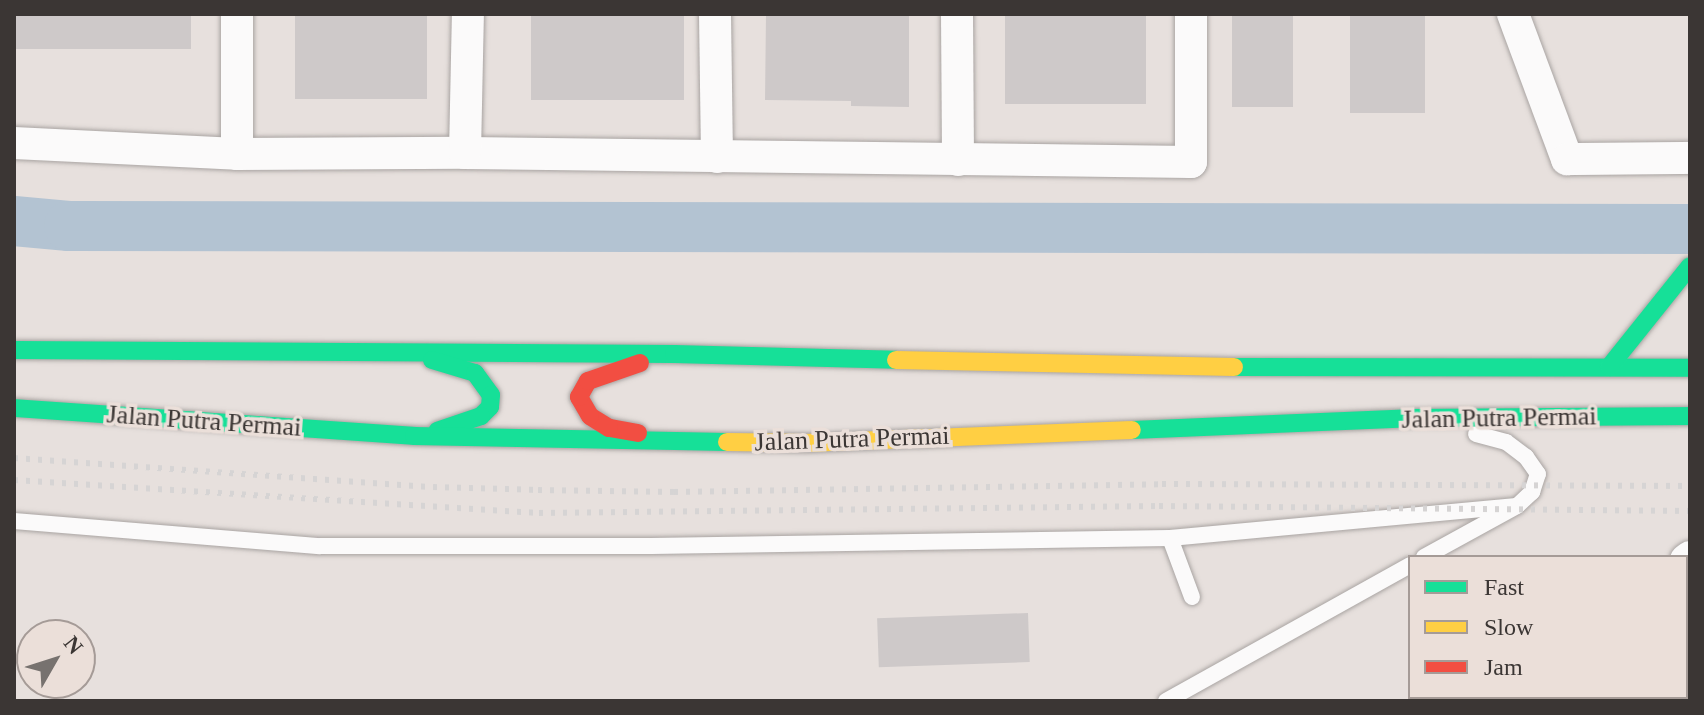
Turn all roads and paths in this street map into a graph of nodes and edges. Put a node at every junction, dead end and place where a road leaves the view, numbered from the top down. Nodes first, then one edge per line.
1 (237, 14) edge
2 (468, 14) edge
3 (715, 14) edge
4 (957, 14) edge
5 (1191, 14) edge
6 (1513, 14) edge
7 (14, 143) edge
8 (465, 153) junction
9 (237, 154) junction
10 (717, 157) junction
11 (1690, 158) edge
12 (958, 160) junction
13 (1690, 266) edge
14 (14, 350) edge
15 (391, 351) junction
16 (674, 354) junction
17 (1609, 367) junction
18 (1690, 368) edge
19 (14, 408) edge
20 (1684, 417) edge
21 (1416, 418) junction
22 (414, 436) junction
23 (687, 442) junction
24 (1517, 506) junction
25 (14, 521) edge
26 (1170, 538) junction
27 (1428, 555) edge
28 (1408, 566) edge
29 (1192, 597) dead end
30 (1166, 701) edge

1 - 9 street
2 - 8 street
3 - 10 street
4 - 12 street
5 - 12 street
6 - 11 street
7 - 9 street
8 - 9 street
8 - 10 street
10 - 12 street
13 - 17 main road
14 - 15 main road, Jalan Putra Permai
15 - 16 main road, Jalan Putra Permai
15 - 22 main road
16 - 17 main road, Jalan Putra Permai
16 - 23 main road
17 - 18 main road, Jalan Putra Permai
19 - 22 main road, Jalan Putra Permai
20 - 21 main road, Jalan Putra Permai
21 - 23 main road, Jalan Putra Permai
21 - 24 lane
22 - 23 main road, Jalan Putra Permai
24 - 26 lane
24 - 27 lane
25 - 26 lane
26 - 29 lane
28 - 30 lane

